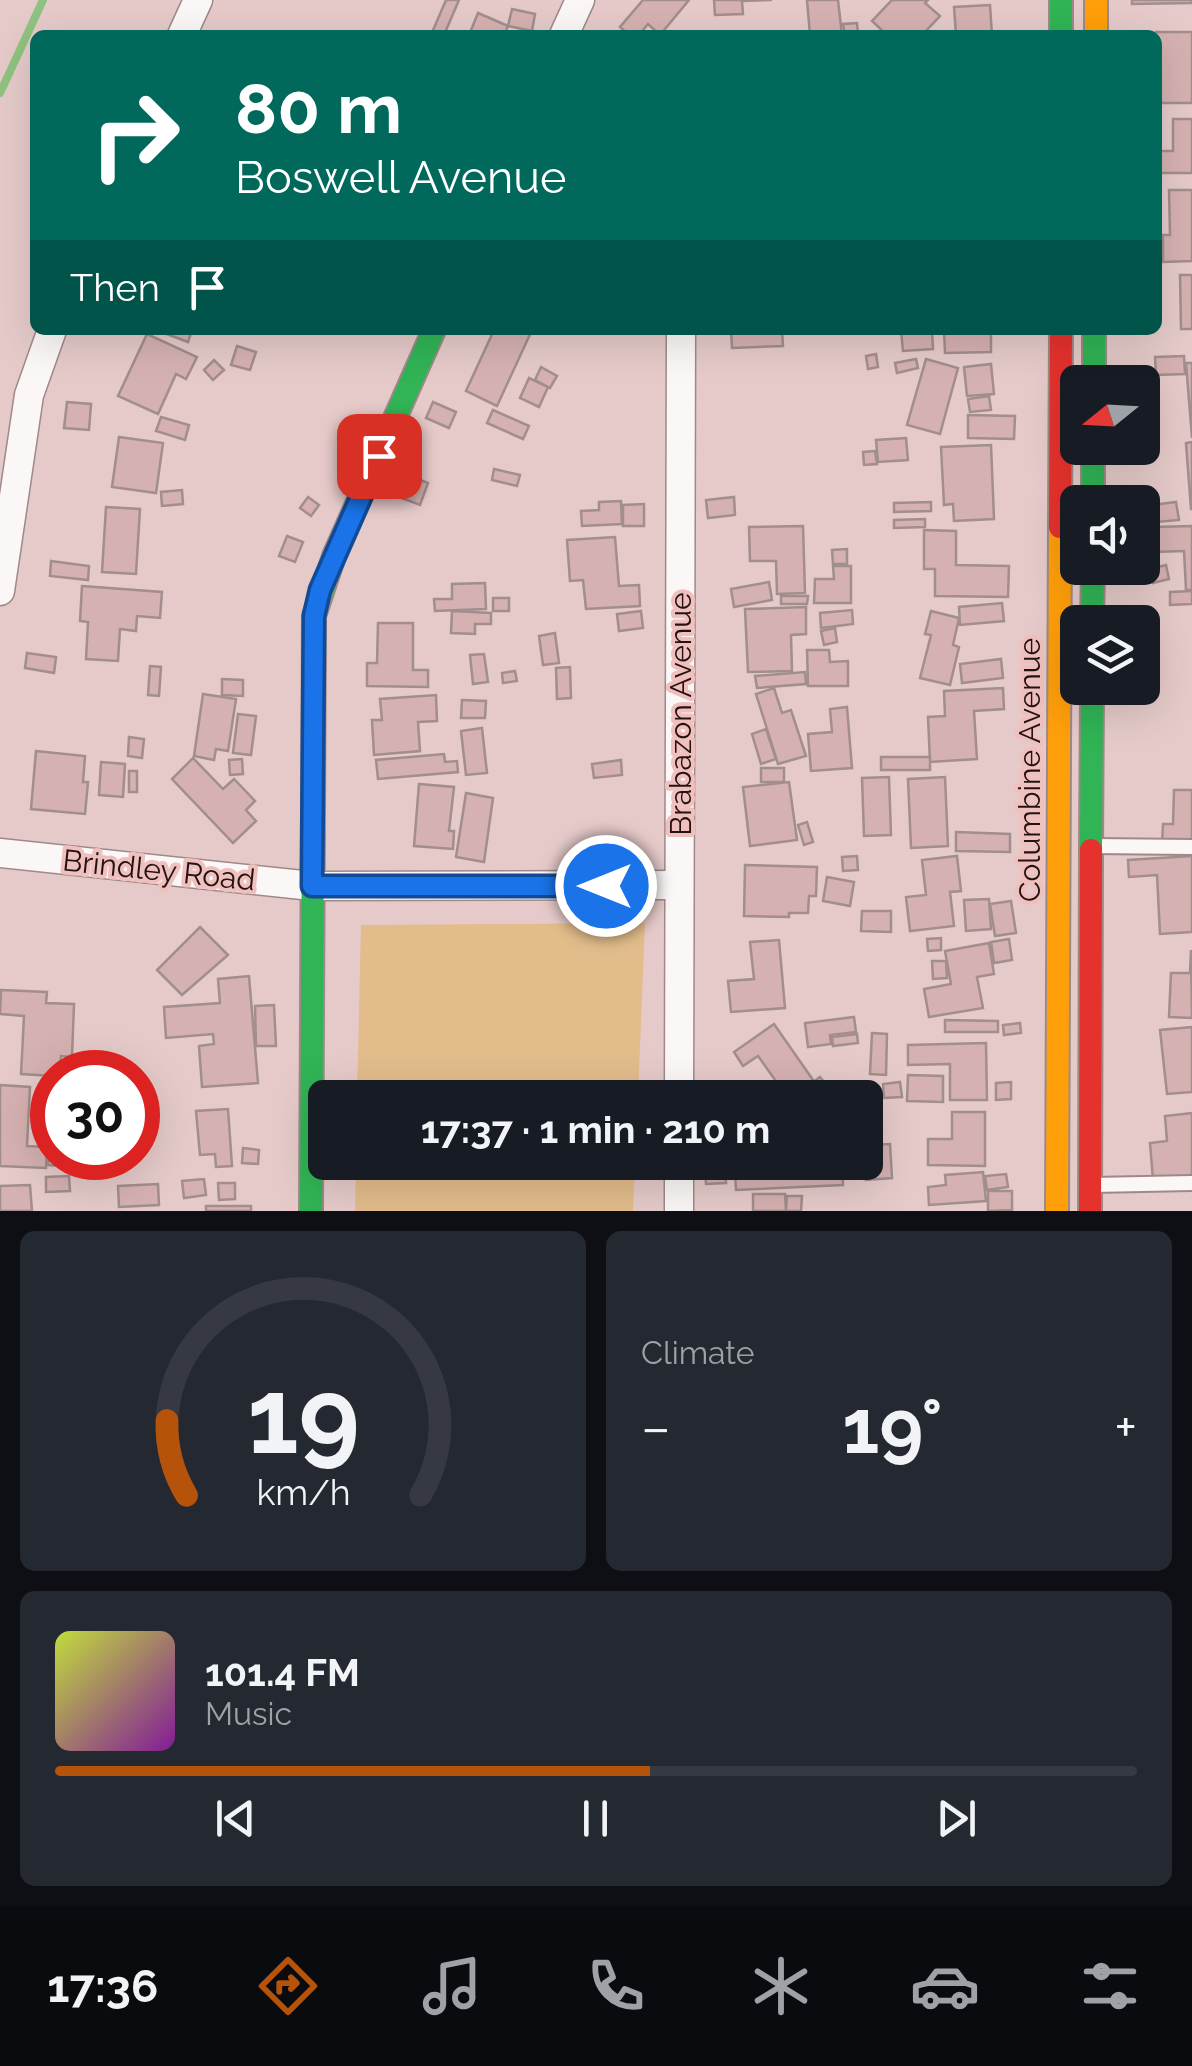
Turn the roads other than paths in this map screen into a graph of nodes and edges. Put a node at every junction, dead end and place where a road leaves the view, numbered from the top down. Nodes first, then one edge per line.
1 (198, 0) edge
2 (580, 0) edge
3 (1061, 0) edge
4 (1096, 0) edge
5 (184, 30) edge
6 (566, 30) edge
7 (1061, 30) edge
8 (1096, 30) edge
9 (50, 335) edge
10 (432, 335) edge
11 (681, 335) edge
12 (1061, 335) edge
13 (1094, 336) edge
14 (1094, 365) edge
15 (0, 591) edge
16 (1092, 705) edge
17 (1059, 766) junction
18 (1092, 770) junction
19 (1092, 846) junction
20 (1192, 846) edge
21 (0, 853) edge
22 (312, 886) junction
23 (679, 886) junction
24 (679, 1080) edge
25 (680, 1180) edge
26 (1192, 1183) edge
27 (1090, 1199) edge
28 (1057, 1207) edge
29 (311, 1211) edge
30 (680, 1211) edge

1 - 5 street
2 - 6 street
3 - 7 main road
4 - 8 main road
9 - 15 street
10 - 22 main road
11 - 23 street, Brabazon Avenue
12 - 17 main road, Columbine Avenue
13 - 14 main road
16 - 18 main road, Columbine Avenue
17 - 18 main road
17 - 28 main road, Columbine Avenue
18 - 19 main road, Columbine Avenue
19 - 20 lane
19 - 27 main road, Columbine Avenue
21 - 22 street, Brindley Road
22 - 23 street, Brindley Road
22 - 29 main road
23 - 24 street, Brabazon Avenue
25 - 30 street
26 - 27 lane
27 - 28 main road

